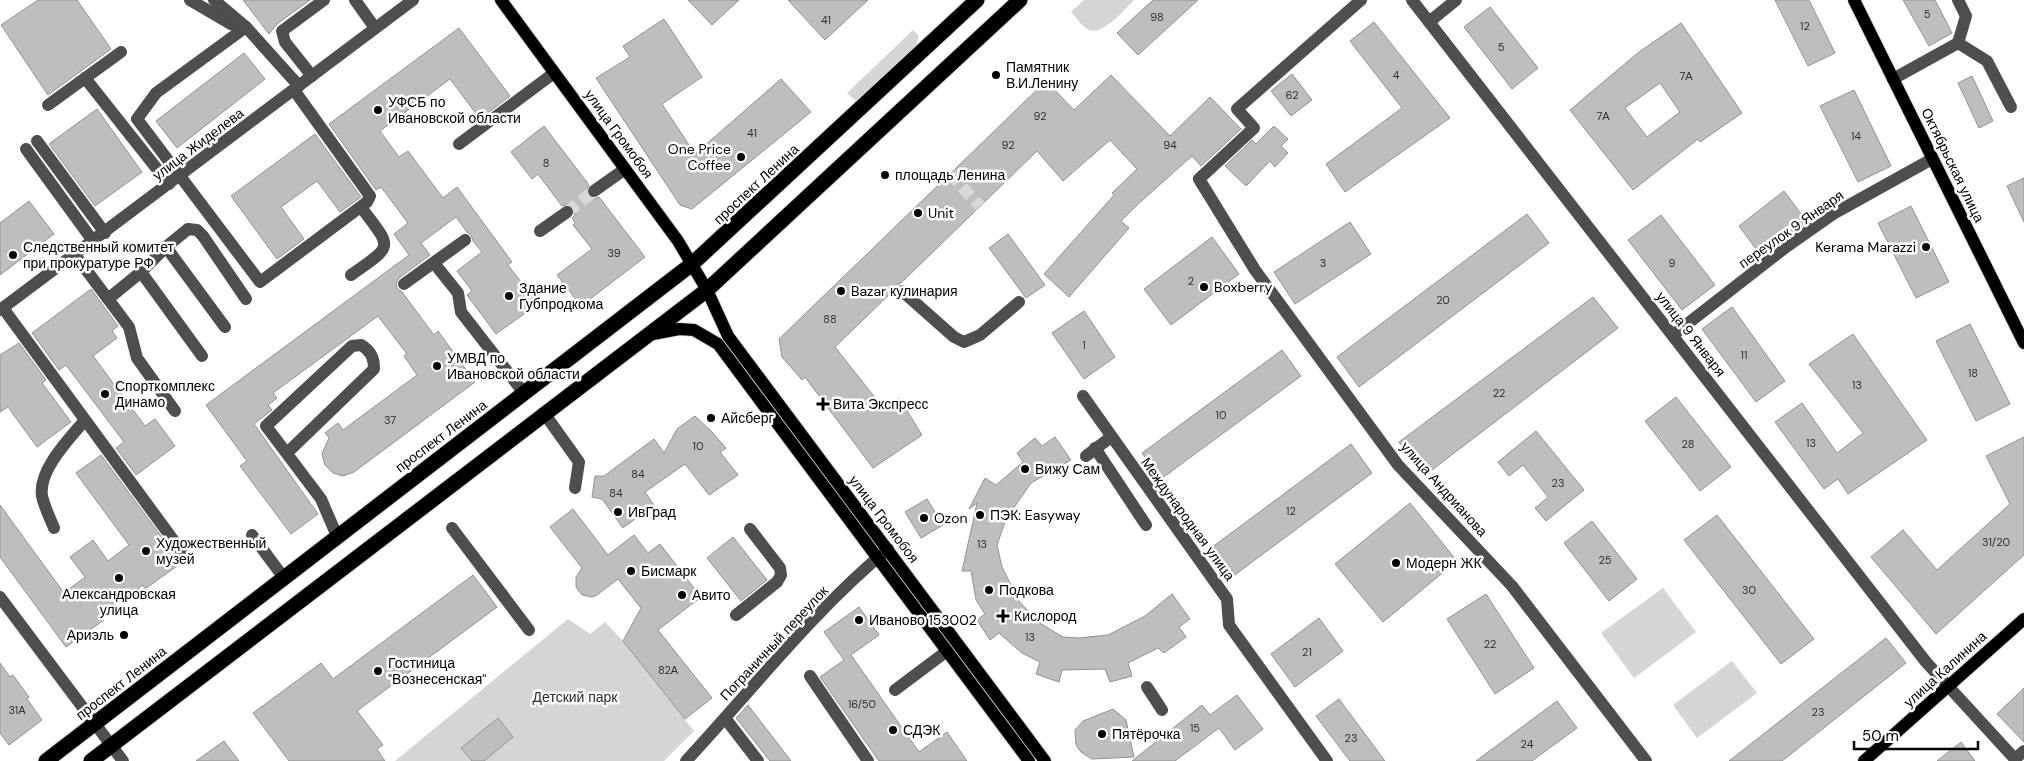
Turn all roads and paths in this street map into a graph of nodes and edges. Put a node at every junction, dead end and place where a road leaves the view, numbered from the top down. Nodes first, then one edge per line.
1 (190, 0) edge
2 (214, 0) edge
3 (324, 0) edge
4 (355, 0) edge
5 (413, 0) edge
6 (501, 0) edge
7 (976, 0) edge
8 (1020, 0) edge
9 (1361, 0) edge
10 (1412, 0) edge
11 (1456, 0) edge
12 (1854, 0) edge
13 (1958, 0) edge
14 (1429, 22) junction
15 (246, 27) junction
16 (376, 28) junction
17 (1958, 43) junction
18 (121, 52) dead end
19 (554, 73) junction
20 (312, 76) junction
21 (85, 78) junction
22 (1893, 79) junction
23 (296, 88) junction
24 (48, 105) dead end
25 (2011, 108) dead end
26 (37, 142) dead end
27 (459, 144) dead end
28 (26, 149) dead end
29 (1932, 159) junction
30 (625, 168) junction
31 (180, 176) junction
32 (169, 184) junction
33 (594, 192) tunnel mouth
34 (361, 207) junction
35 (567, 212) tunnel mouth
36 (540, 231) dead end
37 (105, 233) junction
38 (465, 240) dead end
39 (93, 241) junction
40 (166, 247) junction
41 (75, 255) junction
42 (434, 263) junction
43 (692, 264) junction
44 (141, 272) junction
45 (351, 275) dead end
46 (404, 284) dead end
47 (707, 290) junction
48 (902, 291) dead end
49 (108, 299) junction
50 (246, 299) dead end
51 (1019, 302) dead end
52 (1, 309) edge
53 (225, 327) dead end
54 (647, 335) junction
55 (1673, 335) junction
56 (2024, 342) edge
57 (718, 344) junction
58 (202, 356) dead end
59 (524, 393) junction
60 (1082, 396) dead end
61 (175, 411) dead end
62 (544, 413) junction
63 (85, 420) junction
64 (1111, 437) junction
65 (287, 453) junction
66 (1138, 477) junction
67 (575, 488) dead end
68 (1121, 488) junction
69 (1146, 525) dead end
70 (54, 528) dead end
71 (452, 528) dead end
72 (750, 529) dead end
73 (252, 535) dead end
74 (337, 536) junction
75 (888, 549) junction
76 (185, 556) dead end
77 (877, 558) junction
78 (284, 578) junction
79 (0, 597) edge
80 (736, 615) dead end
81 (2024, 619) edge
82 (529, 630) dead end
83 (947, 651) junction
84 (810, 676) dead end
85 (1147, 686) dead end
86 (1948, 686) junction
87 (895, 690) dead end
88 (1162, 710) dead end
89 (725, 718) junction
90 (95, 724) junction
91 (111, 746) junction
92 (2017, 758) edge
93 (46, 761) edge
94 (91, 761) edge
95 (123, 761) edge
96 (686, 761) edge
97 (758, 761) edge
98 (868, 761) edge
99 (1029, 761) edge
100 (1045, 761) edge
101 (1327, 761) edge
102 (1646, 761) edge
103 (1864, 761) edge

1 - 15 street
2 - 15 street
3 - 20 street
4 - 16 street
5 - 16 street, улица Жиделева
6 - 19 main road, улица Громобоя
7 - 43 highway, проспект Ленина
8 - 47 highway
9 - 102 street, улица Андрианова
10 - 14 street, улица 9 Января
11 - 14 street
12 - 22 main road, Октябрьская улица
13 - 17 street
14 - 55 street, улица 9 Января
15 - 23 street
15 - 31 street
16 - 20 street, улица Жиделева
17 - 22 street
17 - 25 street
18 - 21 street
19 - 27 street
19 - 30 main road, улица Громобоя
20 - 23 street, улица Жиделева
21 - 24 street
21 - 32 street
22 - 29 main road, Октябрьская улица
23 - 31 street, улица Жиделева
23 - 34 street
26 - 37 street
28 - 39 street
29 - 55 street, переулок 9 Января
29 - 56 main road, Октябрьская улица
30 - 33 street
30 - 43 main road, улица Громобоя
31 - 32 street, улица Жиделева
31 - 34 street
32 - 37 street, улица Жиделева
34 - 45 street
35 - 36 street
37 - 39 street, улица Жиделева
38 - 42 street
39 - 41 street, улица Жиделева
40 - 44 street
40 - 50 street
40 - 53 street
41 - 49 street
41 - 52 street, улица Жиделева
42 - 46 street
42 - 59 street
43 - 47 main road, улица Громобоя
43 - 59 highway, проспект Ленина
44 - 49 street
44 - 58 street
47 - 54 highway
47 - 57 main road, улица Громобоя
47 - 75 main road, улица Громобоя
48 - 51 street
49 - 61 street
52 - 63 street
54 - 57 main road, улица Громобоя
54 - 62 highway
55 - 86 street, улица 9 Января
57 - 77 main road, улица Громобоя
59 - 74 highway, проспект Ленина
60 - 64 street, Международная улица
62 - 67 street
62 - 91 highway
63 - 70 street
63 - 76 street
64 - 66 street, Международная улица
64 - 68 street
65 - 65 street
65 - 74 street
66 - 68 street
66 - 101 street, Международная улица
68 - 69 street
71 - 82 street
72 - 80 street
73 - 78 street
74 - 78 highway, проспект Ленина
75 - 77 street, Пограничный переулок
75 - 100 main road, улица Громобоя
77 - 83 main road, улица Громобоя
77 - 89 street, Пограничный переулок
78 - 90 highway, проспект Ленина
79 - 90 street
81 - 86 main road, улица Калинина
83 - 87 street
83 - 99 main road, улица Громобоя
84 - 98 street
85 - 88 street
86 - 92 street, улица 9 Января
86 - 103 main road, улица Калинина
89 - 96 street, Пограничный переулок
89 - 97 street
90 - 91 street
90 - 93 highway, проспект Ленина
91 - 94 highway
91 - 95 street

